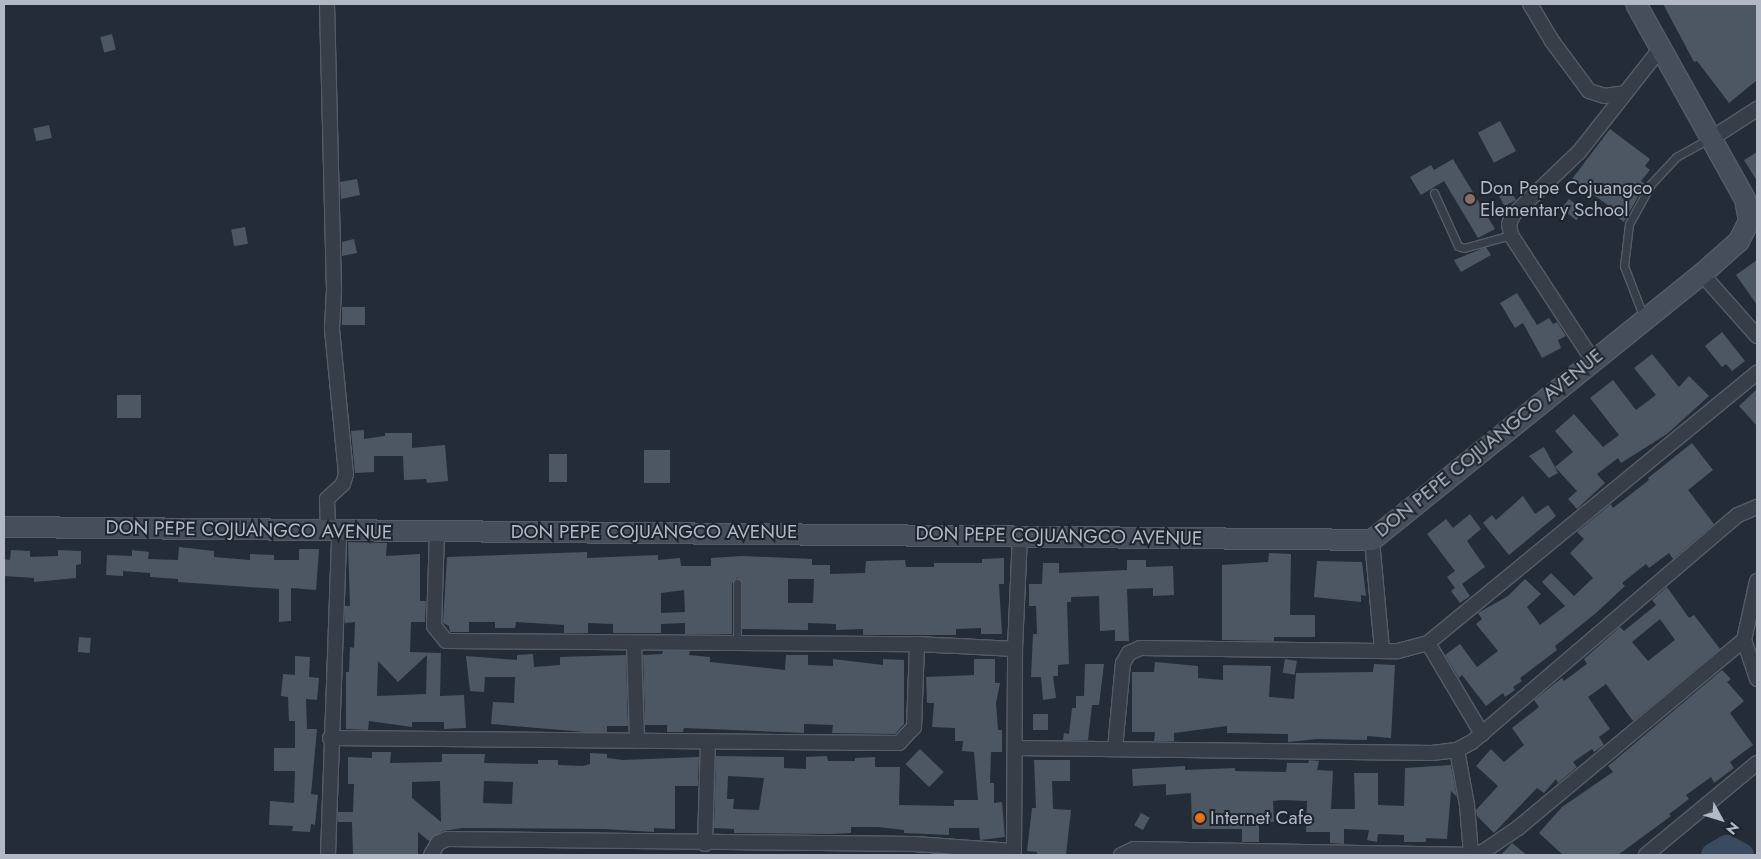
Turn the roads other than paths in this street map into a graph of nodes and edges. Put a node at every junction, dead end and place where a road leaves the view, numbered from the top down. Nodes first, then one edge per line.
1 (328, 4) edge
2 (1530, 4) edge
3 (1636, 4) edge
4 (1660, 49) junction
5 (1625, 93) junction
6 (1757, 109) edge
7 (1712, 138) junction
8 (1434, 193) dead end
9 (1511, 234) junction
10 (1702, 274) junction
11 (1644, 318) junction
12 (1757, 336) edge
13 (1592, 359) junction
14 (1757, 373) edge
15 (1757, 507) edge
16 (4, 527) edge
17 (437, 531) junction
18 (333, 532) junction
19 (1020, 535) junction
20 (1372, 540) junction
21 (1757, 581) edge
22 (737, 583) dead end
23 (1744, 640) junction
24 (634, 644) junction
25 (737, 644) junction
26 (917, 644) junction
27 (1428, 644) junction
28 (1015, 649) junction
29 (1382, 650) junction
30 (1757, 679) edge
31 (1482, 734) junction
32 (330, 738) junction
33 (638, 741) junction
34 (708, 742) junction
35 (1016, 748) junction
36 (1115, 749) junction
37 (1457, 750) junction
38 (1757, 764) edge
39 (705, 844) junction
40 (914, 849) edge
41 (1014, 853) edge
42 (328, 855) edge
43 (431, 855) edge
44 (1121, 855) edge
45 (1471, 855) edge
46 (1646, 855) edge

1 - 18 street
2 - 5 street
3 - 4 street, DON PEPE COJUANGCO AVENUE
4 - 5 street
4 - 7 street, DON PEPE COJUANGCO AVENUE
5 - 9 street
6 - 7 street
7 - 10 street, DON PEPE COJUANGCO AVENUE
7 - 11 lane
8 - 9 lane
9 - 13 street
10 - 11 street, DON PEPE COJUANGCO AVENUE
10 - 12 street
11 - 13 street, DON PEPE COJUANGCO AVENUE
13 - 20 street, DON PEPE COJUANGCO AVENUE
14 - 27 street
15 - 31 street
16 - 18 street, DON PEPE COJUANGCO AVENUE
17 - 18 street, DON PEPE COJUANGCO AVENUE
17 - 19 street, DON PEPE COJUANGCO AVENUE
17 - 24 street
18 - 32 street
19 - 20 street, DON PEPE COJUANGCO AVENUE
19 - 28 street
20 - 29 street
21 - 23 street
22 - 25 lane
23 - 30 street
23 - 45 street
24 - 25 street
24 - 33 street
25 - 26 street
26 - 28 street
26 - 34 street
27 - 29 street
27 - 31 street
28 - 35 street
29 - 36 street
31 - 37 street
32 - 33 street
32 - 42 street
33 - 34 street
34 - 39 street
35 - 36 street
35 - 41 street
36 - 37 street
37 - 45 street
38 - 46 street
39 - 40 street
39 - 43 street
40 - 41 street
44 - 45 street

